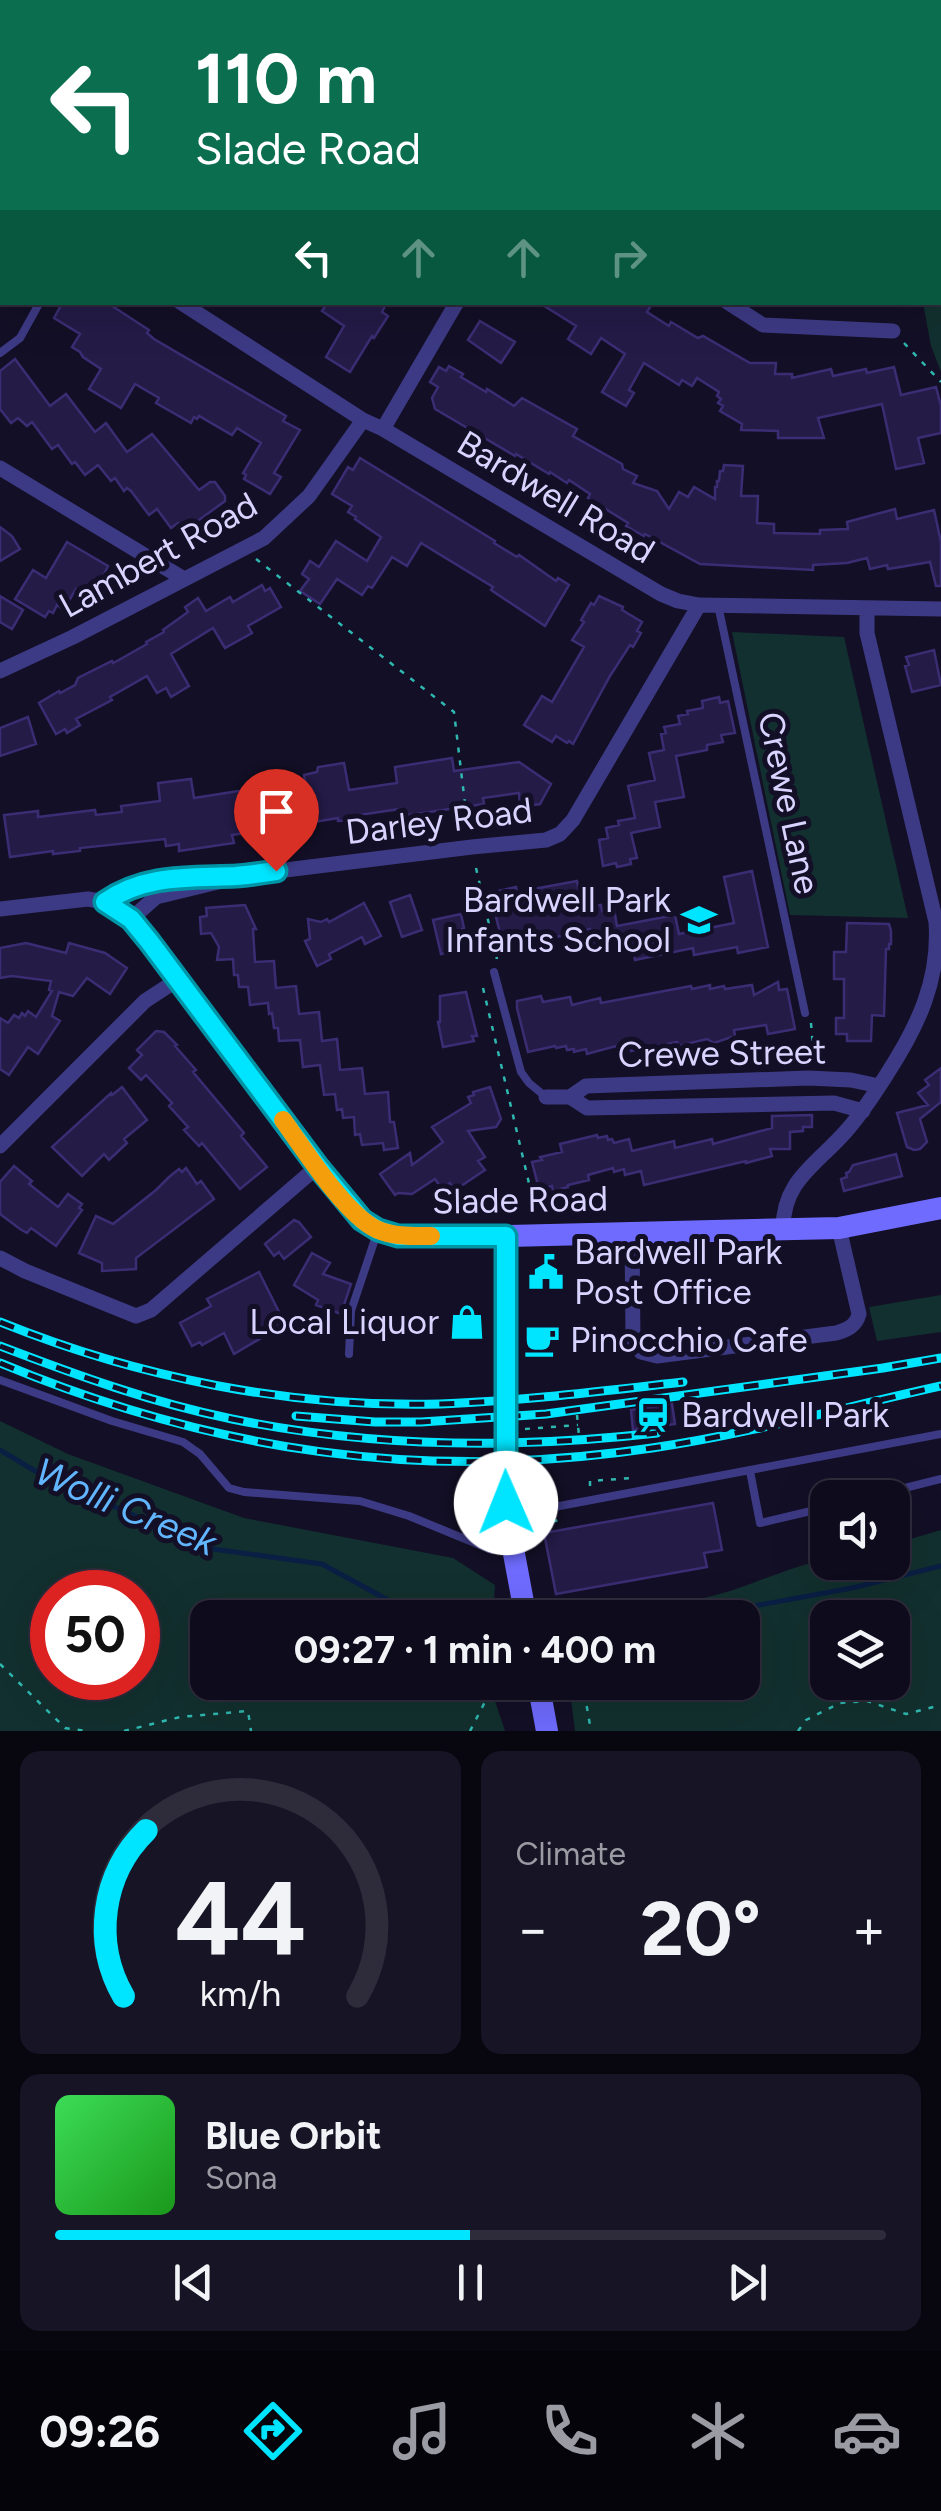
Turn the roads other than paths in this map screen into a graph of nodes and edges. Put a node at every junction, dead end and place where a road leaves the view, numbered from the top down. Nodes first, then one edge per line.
1 (38, 305) edge
2 (185, 305) edge
3 (455, 305) edge
4 (732, 305) edge
5 (893, 331) road end
6 (0, 354) edge
7 (363, 420) junction
8 (383, 429) junction
9 (0, 468) edge
10 (184, 580) junction
11 (699, 605) junction
12 (718, 606) junction
13 (868, 609) junction
14 (941, 610) edge
15 (0, 672) edge
16 (237, 876) junction
17 (105, 902) junction
18 (0, 908) edge
19 (131, 919) junction
20 (939, 946) edge
21 (494, 972) dead end
22 (177, 980) junction
23 (806, 1012) road end
24 (879, 1086) junction
25 (570, 1096) junction
26 (546, 1097) joint
27 (863, 1111) junction
28 (0, 1146) edge
29 (318, 1167) junction
30 (941, 1208) edge
31 (839, 1228) junction
32 (378, 1230) junction
33 (784, 1231) junction
34 (632, 1233) junction
35 (506, 1236) junction
36 (0, 1258) edge
37 (349, 1354) dead end
38 (0, 1380) edge
39 (941, 1434) edge
40 (750, 1471) junction
41 (941, 1479) edge
42 (910, 1487) edge
43 (810, 1510) edge
44 (516, 1521) junction
45 (513, 1547) junction
46 (523, 1600) edge
47 (541, 1700) edge
48 (547, 1731) edge

1 - 6 lane
2 - 7 street, Bardwell Road
3 - 8 street
4 - 5 street
7 - 8 street, Bardwell Road
7 - 10 street, Lambert Road
8 - 11 street, Bardwell Road
9 - 10 street
10 - 15 street, Lambert Road
11 - 12 street, Bardwell Road
11 - 16 street, Darley Road
12 - 13 street, Bardwell Road
12 - 23 lane, Crewe Lane
13 - 14 street, Bardwell Road
13 - 20 street
16 - 17 street, Darley Road
16 - 19 street, Darley Road
17 - 18 street, Darley Road
17 - 19 street
19 - 22 street
20 - 24 street
21 - 26 lane, Crewe Street
22 - 28 street
22 - 29 street
24 - 25 street, Crewe Street
24 - 27 street
25 - 26 street, Crewe Street
25 - 27 street, Crewe Street
27 - 33 street
29 - 32 street
29 - 36 street
30 - 31 main road, Slade Road
31 - 33 main road, Slade Road
31 - 34 street
32 - 35 street, Slade Road
32 - 37 lane
33 - 34 main road, Slade Road
34 - 35 main road, Slade Road
35 - 44 main road, bridge
38 - 45 lane
39 - 40 lane
40 - 43 lane
40 - 44 lane
41 - 42 lane
44 - 45 main road
45 - 46 main road
47 - 48 main road

